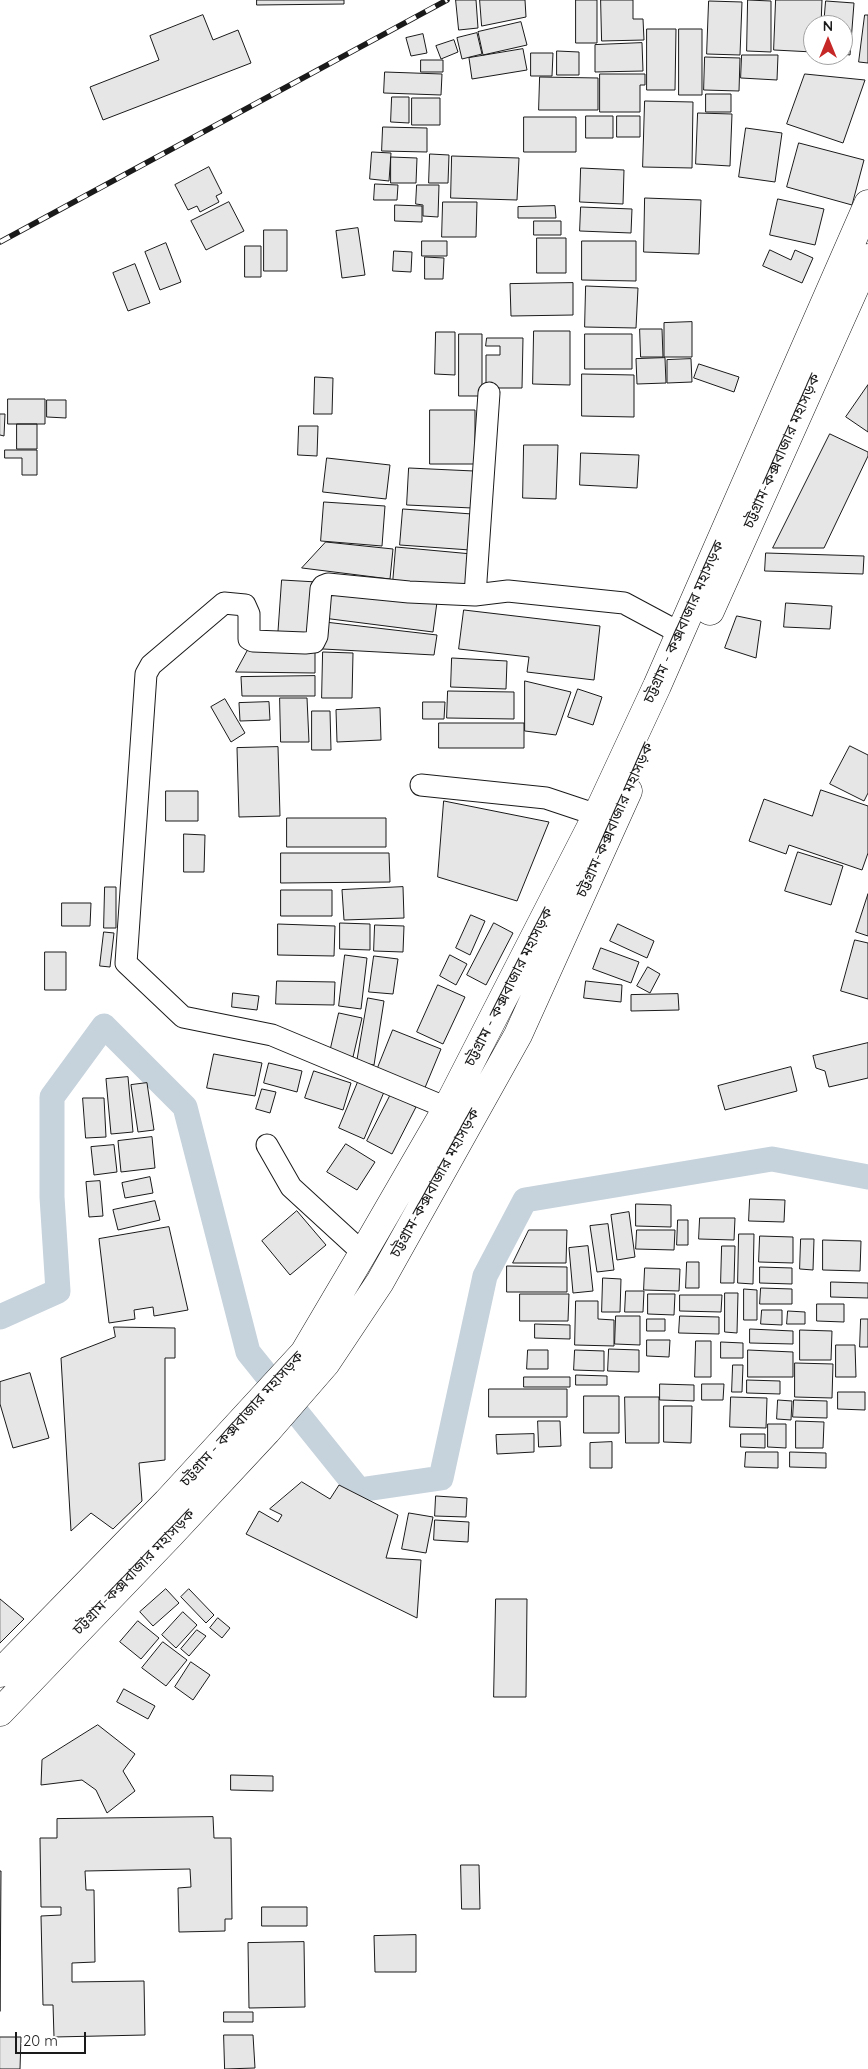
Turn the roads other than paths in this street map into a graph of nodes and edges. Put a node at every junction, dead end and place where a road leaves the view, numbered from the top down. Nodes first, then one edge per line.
1 (868, 204) edge
2 (868, 258) edge
3 (489, 393) dead end
4 (475, 595) junction
5 (680, 633) junction
6 (422, 785) dead end
7 (597, 814) junction
8 (447, 1108) junction
9 (267, 1145) dead end
10 (363, 1252) junction
11 (315, 1358) junction
12 (256, 1423) junction
13 (0, 1673) edge
14 (0, 1712) edge

1 - 5 highway, চট্টগ্রাম - কক্সবাজার মহাসড়ক
2 - 11 highway, চট্টগ্রাম-কক্সবাজার মহাসড়ক
3 - 4 street
4 - 5 street
4 - 8 street
5 - 7 highway, চট্টগ্রাম - কক্সবাজার মহাসড়ক
6 - 7 street
7 - 8 highway, চট্টগ্রাম - কক্সবাজার মহাসড়ক
8 - 10 highway, চট্টগ্রাম - কক্সবাজার মহাসড়ক
9 - 10 street
10 - 11 highway, চট্টগ্রাম - কক্সবাজার মহাসড়ক
11 - 12 highway
12 - 13 highway, চট্টগ্রাম - কক্সবাজার মহাসড়ক
12 - 14 highway, চট্টগ্রাম-কক্সবাজার মহাসড়ক

